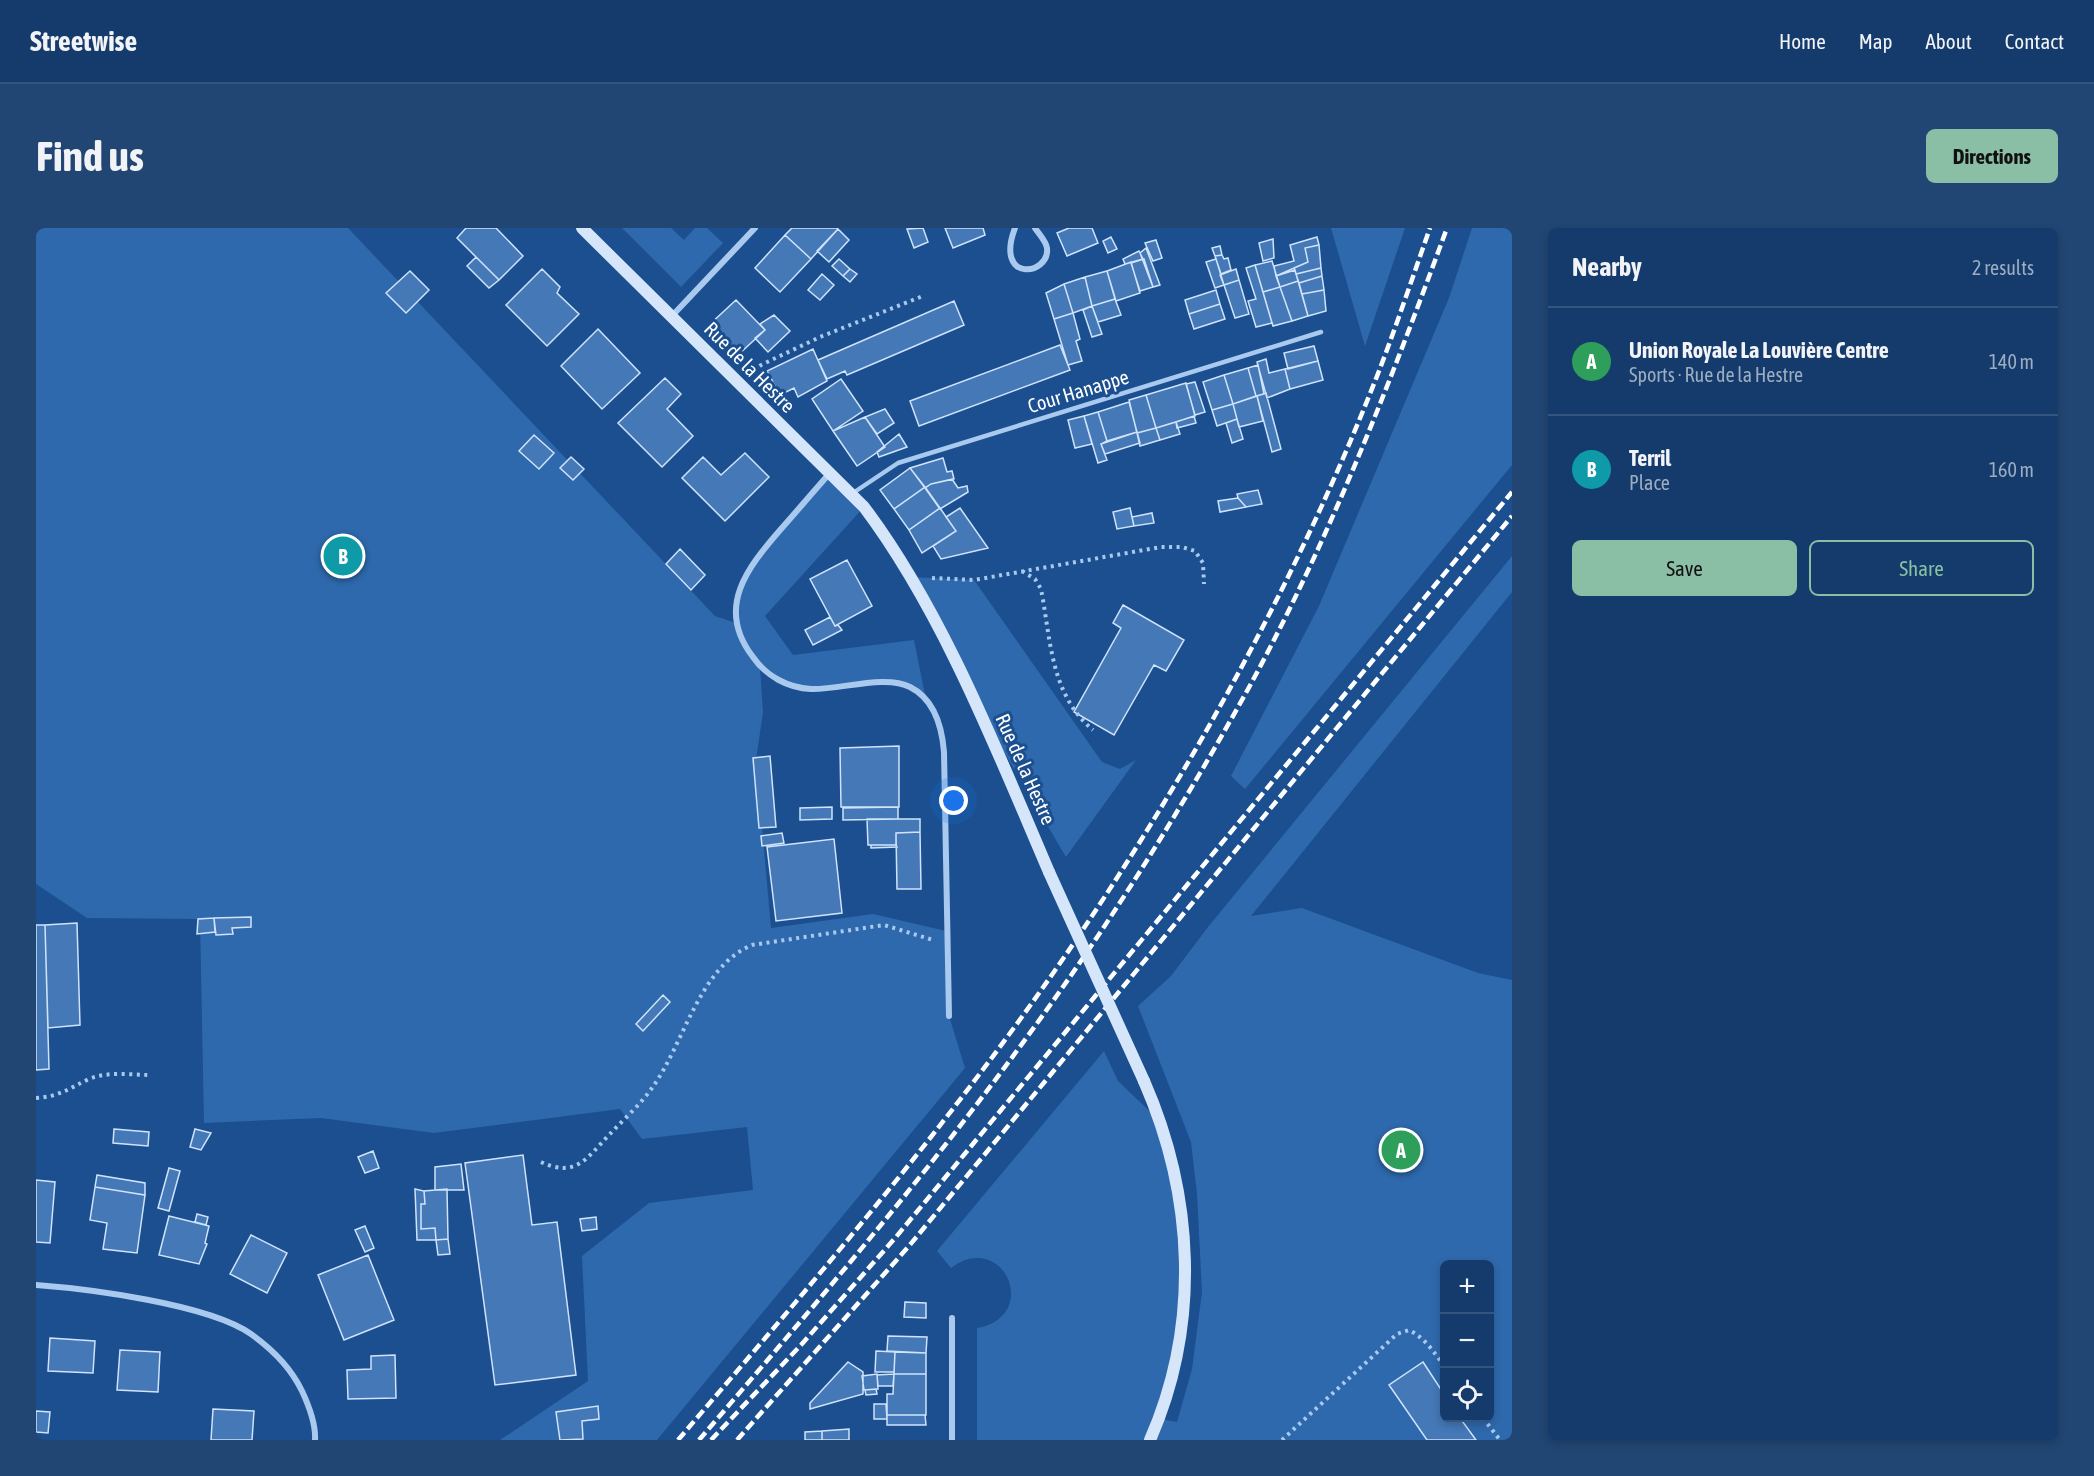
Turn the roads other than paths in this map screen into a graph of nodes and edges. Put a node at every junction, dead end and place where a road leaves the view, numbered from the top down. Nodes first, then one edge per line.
1 (582, 228) edge
2 (755, 228) edge
3 (1015, 228) edge
4 (1035, 228) edge
5 (671, 317) junction
6 (1321, 332) dead end
7 (829, 474) junction
8 (851, 495) junction
9 (949, 1016) dead end
10 (36, 1285) edge
11 (952, 1318) dead end
12 (315, 1440) edge
13 (952, 1440) edge
14 (1150, 1440) edge

1 - 5 street, Rue de la Hestre
2 - 5 street
3 - 4 street
5 - 7 street, Rue de la Hestre
6 - 8 lane, Cour Hanappe
7 - 8 street, Rue de la Hestre
7 - 9 street
8 - 14 street, Rue de la Hestre, bridge
10 - 12 street
11 - 13 street

